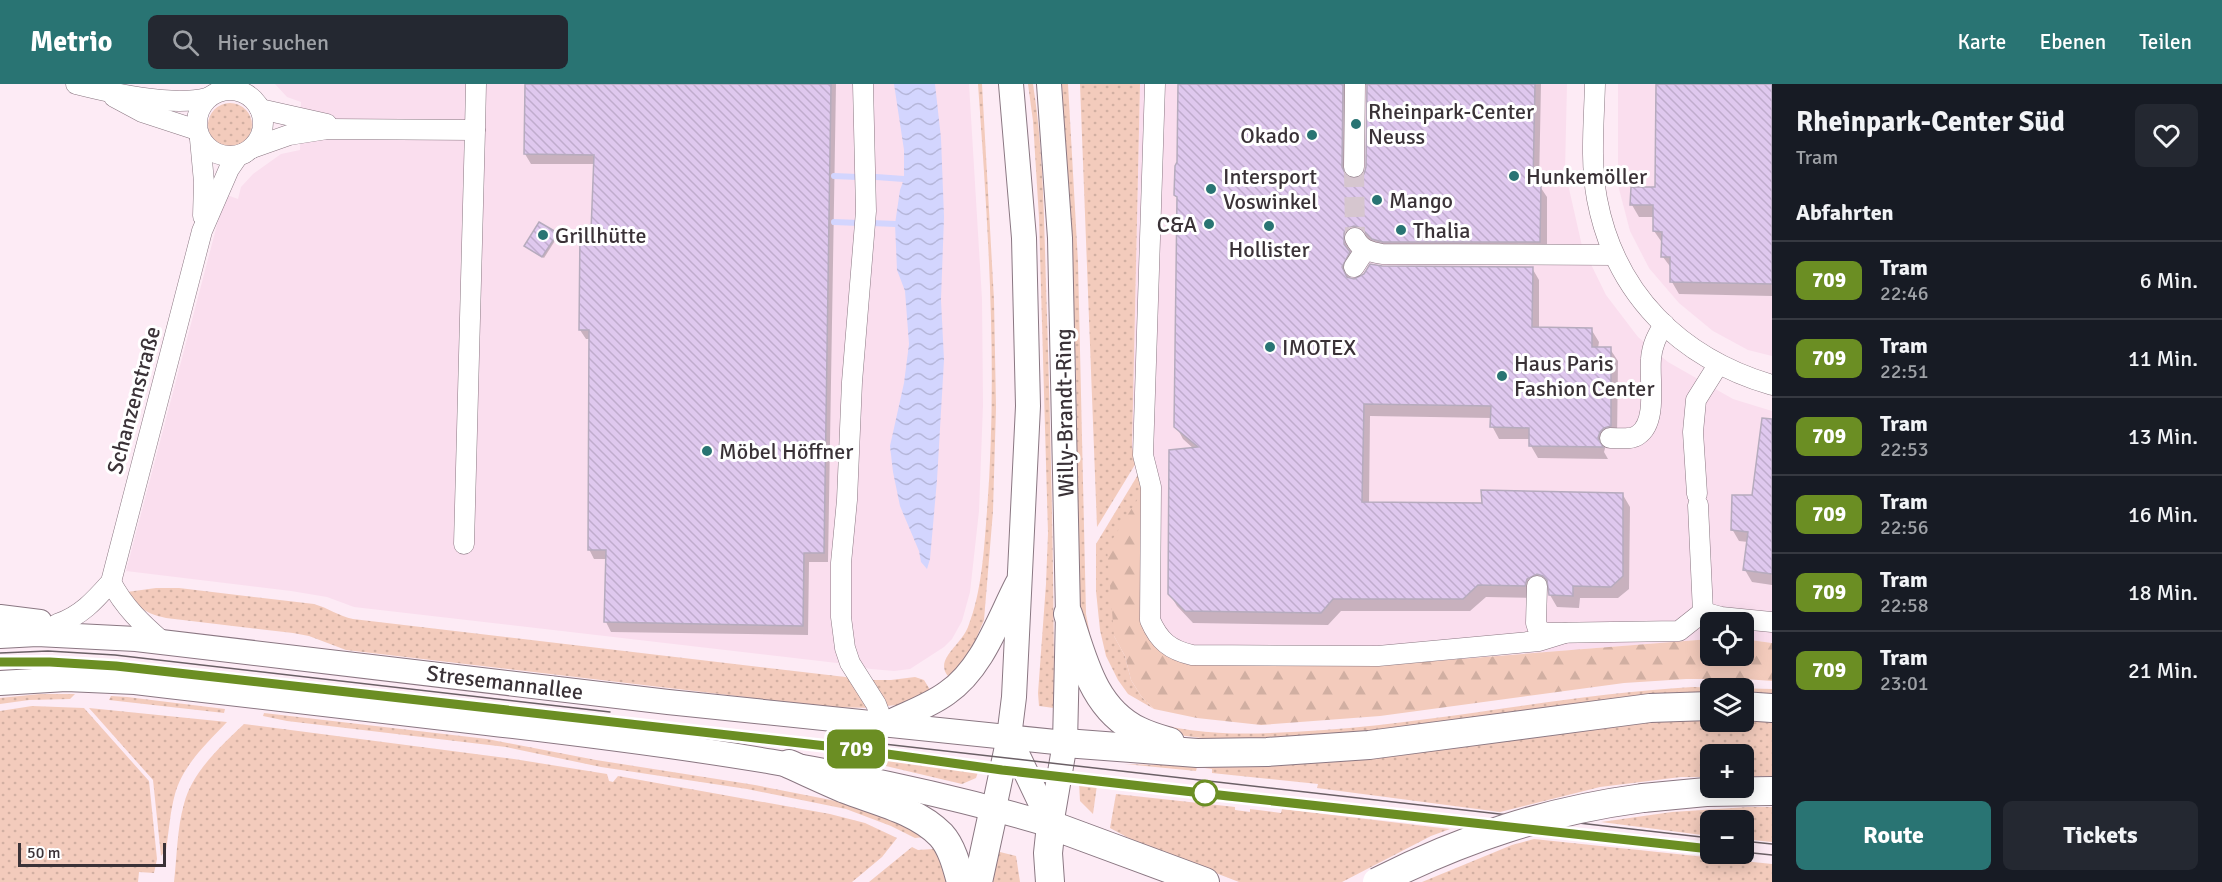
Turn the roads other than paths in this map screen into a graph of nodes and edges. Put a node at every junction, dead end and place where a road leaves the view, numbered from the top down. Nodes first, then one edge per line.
1 (76, 84) edge
2 (476, 84) edge
3 (863, 84) edge
4 (1011, 84) edge
5 (1049, 84) edge
6 (1155, 84) edge
7 (1355, 84) edge
8 (1595, 84) edge
9 (101, 90) junction
10 (214, 92) edge
11 (257, 99) edge
12 (347, 128) junction
13 (475, 130) junction
14 (199, 135) junction
15 (249, 150) junction
16 (1354, 167) tunnel mouth
17 (202, 231) junction
18 (1614, 255) junction
19 (1354, 267) dead end
20 (1664, 324) junction
21 (1718, 364) junction
22 (1772, 386) edge
23 (1610, 438) dead end
24 (464, 544) dead end
25 (1021, 577) junction
26 (111, 582) junction
27 (1537, 586) dead end
28 (1703, 612) edge
29 (1068, 614) junction
30 (1700, 614) edge
31 (0, 617) edge
32 (1754, 620) edge
33 (1772, 622) edge
34 (57, 624) junction
35 (1565, 633) junction
36 (0, 636) edge
37 (136, 639) junction
38 (163, 642) junction
39 (0, 682) edge
40 (1700, 706) edge
41 (1754, 707) edge
42 (1772, 708) edge
43 (884, 725) junction
44 (1009, 737) junction
45 (1063, 753) junction
46 (1197, 753) junction
47 (789, 764) junction
48 (1032, 784) junction
49 (1772, 790) edge
50 (994, 808) junction
51 (1051, 825) junction
52 (1199, 879) edge
53 (961, 882) edge
54 (978, 882) edge
55 (1050, 882) edge
56 (1141, 882) edge
57 (1377, 882) edge

1 - 9 street
2 - 13 street
3 - 43 street
4 - 25 main road, Willy-Brandt-Ring
5 - 29 main road, Willy-Brandt-Ring
6 - 35 street
7 - 16 street
8 - 18 street
9 - 10 street
9 - 14 street
10 - 11 street
10 - 14 street, Schanzenstraße
11 - 12 street
11 - 15 street, Schanzenstraße
12 - 13 street
12 - 15 street
13 - 24 street
14 - 15 street
14 - 17 street, Schanzenstraße
15 - 17 street, Schanzenstraße
17 - 26 street, Schanzenstraße
18 - 19 street
18 - 20 street
20 - 21 street
20 - 23 street
21 - 22 street
21 - 28 street
25 - 43 main road
25 - 44 main road, Willy-Brandt-Ring
26 - 34 street, Schanzenstraße
26 - 38 street
27 - 35 street
29 - 45 main road, Willy-Brandt-Ring
29 - 46 highway
30 - 35 street
31 - 34 main road
32 - 33 street
34 - 37 main road
36 - 37 main road, Stresemannallee
37 - 38 main road, Stresemannallee
38 - 43 main road, Stresemannallee
39 - 47 main road, Stresemannallee
40 - 46 highway
41 - 42 highway
43 - 44 main road, Stresemannallee
44 - 45 main road, Stresemannallee
44 - 48 main road
44 - 50 main road, Willy-Brandt-Ring
45 - 46 highway
45 - 48 main road
45 - 51 main road, Willy-Brandt-Ring
47 - 50 main road, Stresemannallee
47 - 53 highway
48 - 50 main road
48 - 51 main road
49 - 57 highway, bridge
50 - 51 main road, Stresemannallee
50 - 54 highway
51 - 52 highway
51 - 55 highway
52 - 56 highway

